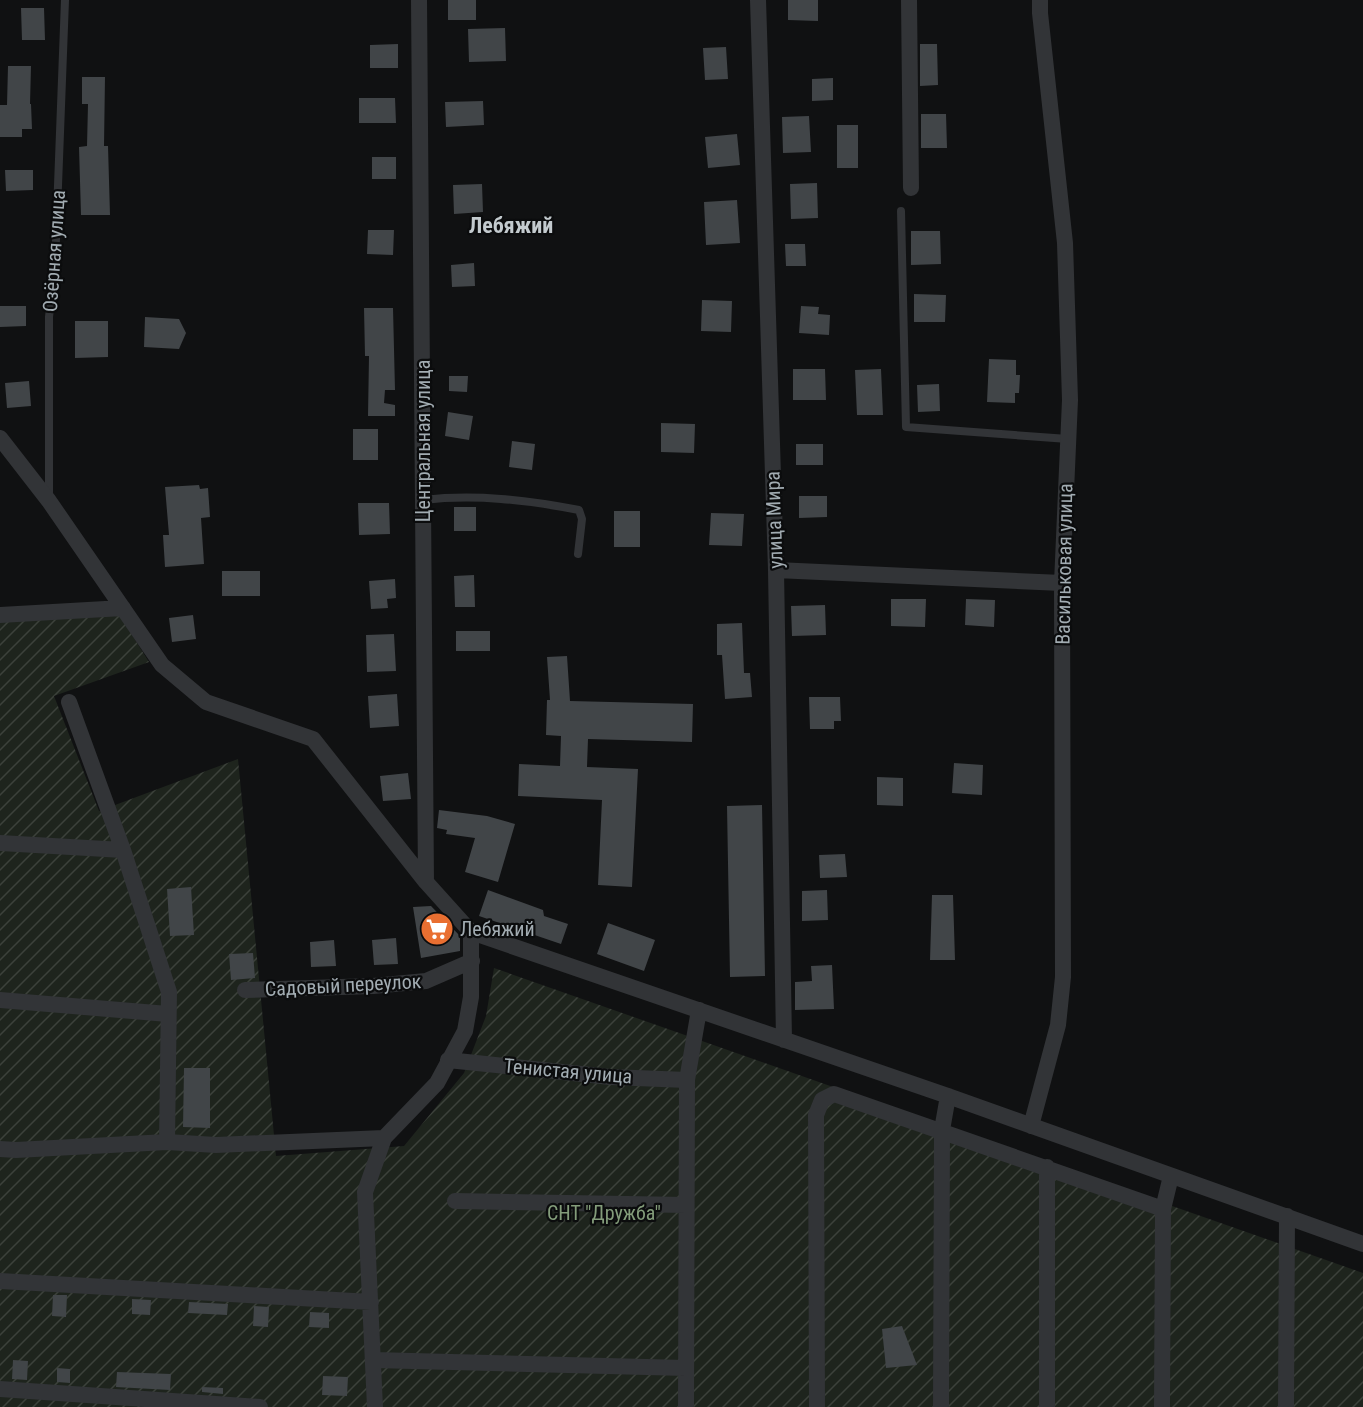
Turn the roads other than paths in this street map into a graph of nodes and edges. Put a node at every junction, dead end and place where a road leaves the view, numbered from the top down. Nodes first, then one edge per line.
1 (65, 0) edge
2 (419, 0) edge
3 (758, 0) edge
4 (909, 0) edge
5 (1040, 0) edge
6 (911, 188) dead end
7 (901, 211) dead end
8 (0, 438) edge
9 (1068, 439) junction
10 (423, 500) junction
11 (49, 501) junction
12 (578, 554) dead end
13 (776, 570) junction
14 (1062, 583) junction
15 (123, 608) junction
16 (0, 615) edge
17 (69, 702) dead end
18 (0, 843) edge
19 (123, 850) junction
20 (426, 882) junction
21 (471, 932) junction
22 (472, 961) junction
23 (245, 990) dead end
24 (0, 999) edge
25 (699, 1010) junction
26 (168, 1014) junction
27 (784, 1040) junction
28 (448, 1060) junction
29 (687, 1080) junction
30 (948, 1096) junction
31 (1031, 1126) junction
32 (942, 1130) junction
33 (384, 1138) junction
34 (167, 1142) junction
35 (0, 1149) edge
36 (1047, 1167) junction
37 (1171, 1176) junction
38 (455, 1201) dead end
39 (686, 1205) junction
40 (1163, 1209) junction
41 (1287, 1216) junction
42 (1363, 1244) edge
43 (0, 1281) edge
44 (371, 1302) junction
45 (374, 1359) junction
46 (686, 1368) junction
47 (0, 1389) edge
48 (260, 1407) edge
49 (375, 1407) edge
50 (686, 1407) edge
51 (817, 1407) edge
52 (941, 1407) edge
53 (1047, 1407) edge
54 (1162, 1407) edge
55 (1286, 1407) edge

1 - 11 lane, Озёрная улица
2 - 10 street, Центральная улица
3 - 13 street, улица Мира
4 - 6 street
5 - 9 street, Васильковая улица
7 - 9 lane
8 - 11 street
9 - 14 street, Васильковая улица
10 - 12 lane
10 - 20 street, Центральная улица
11 - 15 street
13 - 14 street
13 - 27 street, улица Мира
14 - 31 street, Васильковая улица
15 - 16 street
15 - 20 street
17 - 19 street
18 - 19 street
19 - 26 street
20 - 21 street
21 - 22 street
21 - 25 street
22 - 23 street, Садовый переулок
22 - 28 street
24 - 26 street
25 - 27 street
25 - 29 street
26 - 34 street
27 - 30 street
28 - 29 street, Тенистая улица
28 - 33 street
29 - 39 street
30 - 31 street
30 - 32 street
31 - 37 street
32 - 36 street
32 - 51 street
32 - 52 street
33 - 34 street
33 - 44 street
34 - 35 street
36 - 40 street
36 - 53 street
37 - 40 street
37 - 41 street
38 - 39 street
39 - 46 street
40 - 54 street
41 - 42 street
41 - 55 street
43 - 44 street
44 - 45 street
45 - 46 street
45 - 49 street
46 - 50 street
47 - 48 street

